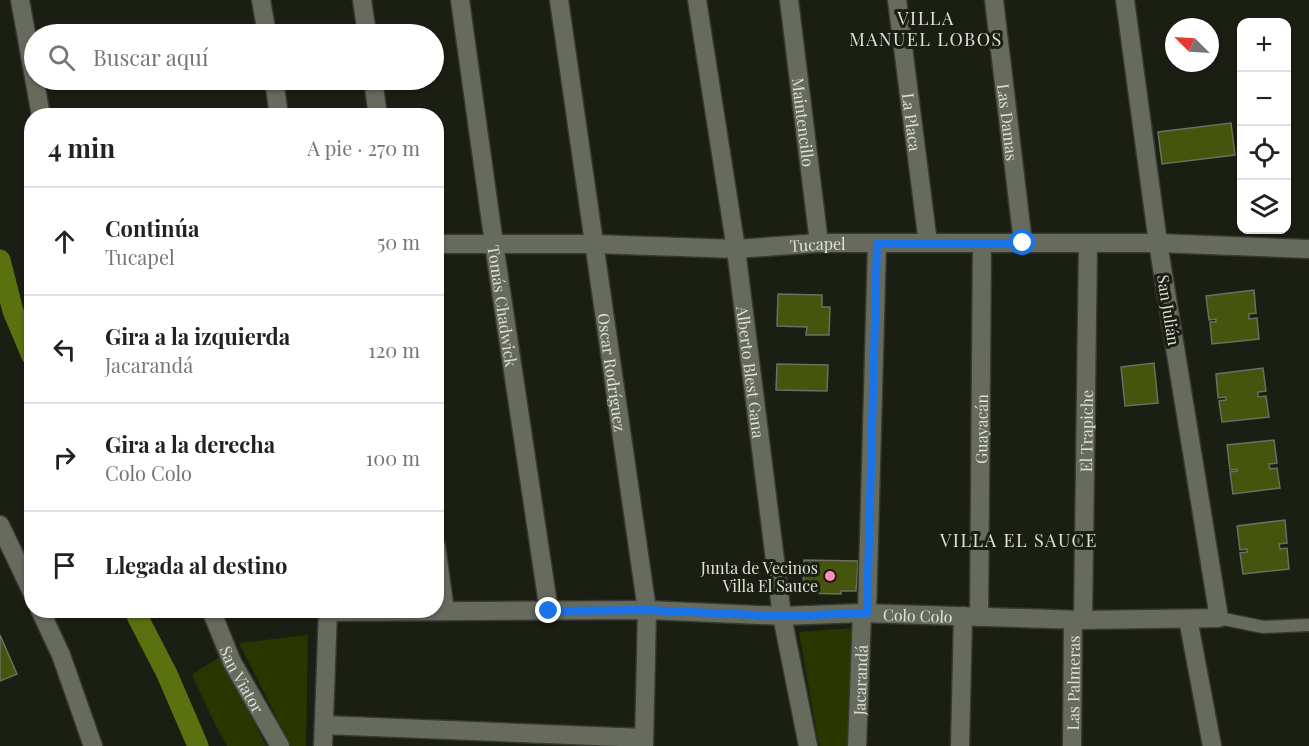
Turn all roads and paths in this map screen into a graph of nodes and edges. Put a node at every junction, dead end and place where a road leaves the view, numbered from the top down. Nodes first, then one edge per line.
1 (20, 0) edge
2 (261, 0) edge
3 (362, 0) edge
4 (460, 0) edge
5 (560, 0) edge
6 (697, 0) edge
7 (789, 0) edge
8 (897, 0) edge
9 (993, 0) edge
10 (1125, 0) edge
11 (25, 24) edge
12 (265, 24) edge
13 (366, 24) edge
14 (37, 90) edge
15 (275, 90) edge
16 (374, 90) edge
17 (40, 108) edge
18 (278, 108) edge
19 (377, 108) edge
20 (819, 243) junction
21 (928, 243) junction
22 (982, 243) junction
23 (1023, 243) junction
24 (1088, 243) junction
25 (1158, 243) junction
26 (444, 244) edge
27 (494, 244) junction
28 (595, 244) junction
29 (877, 244) junction
30 (736, 249) junction
31 (1309, 249) edge
32 (0, 525) edge
33 (24, 575) edge
34 (444, 604) edge
35 (647, 610) junction
36 (445, 611) joint
37 (549, 611) junction
38 (864, 613) junction
39 (782, 616) junction
40 (971, 616) junction
41 (44, 618) edge
42 (214, 618) edge
43 (328, 618) edge
44 (1219, 618) junction
45 (1188, 619) junction
46 (1078, 620) junction
47 (1309, 625) edge
48 (324, 725) junction
49 (644, 742) edge
50 (93, 746) edge
51 (280, 746) edge
52 (323, 746) edge
53 (808, 746) edge
54 (857, 746) edge
55 (960, 746) edge
56 (1072, 746) edge
57 (1212, 746) edge

1 - 11 street
2 - 12 street
3 - 13 street
4 - 27 street, Tomás Chadwick
5 - 28 street, Oscar Rodríguez
6 - 30 street, Alberto Blest Gana
7 - 20 street, Maintencillo
8 - 21 street, La Placa
9 - 23 street, Las Damas
10 - 25 street, San Julián
14 - 17 street
15 - 18 street
16 - 19 street
20 - 29 street, Tucapel
20 - 30 street, Tucapel
21 - 22 street, Tucapel
21 - 29 street, Tucapel
22 - 23 street, Tucapel
22 - 40 street, Guayacán
23 - 24 street, Tucapel
24 - 25 street, Tucapel
24 - 46 street, El Trapiche
25 - 31 street, Tucapel
25 - 44 street, San Julián
26 - 27 street, Tucapel
27 - 28 street, Tucapel
27 - 37 street, Tomás Chadwick
28 - 30 street, Tucapel
28 - 35 street, Oscar Rodríguez
29 - 38 street, Jacarandá
30 - 39 street, Alberto Blest Gana
32 - 33 street
34 - 36 street
35 - 37 street, Colo Colo
35 - 39 street, Colo Colo
35 - 49 street, Oscar Rodríguez
36 - 37 street, Colo Colo
38 - 39 street, Colo Colo
38 - 40 street, Colo Colo
38 - 54 street, Jacarandá
39 - 53 street, Alberto Blest Gana
40 - 46 street, Colo Colo
40 - 55 street, Guayacán
41 - 50 street
42 - 51 street, San Viator
43 - 48 street
44 - 45 street, Colo Colo
44 - 47 lane
45 - 46 street, Colo Colo
45 - 57 street
46 - 56 street, Las Palmeras
48 - 49 street
48 - 52 street

